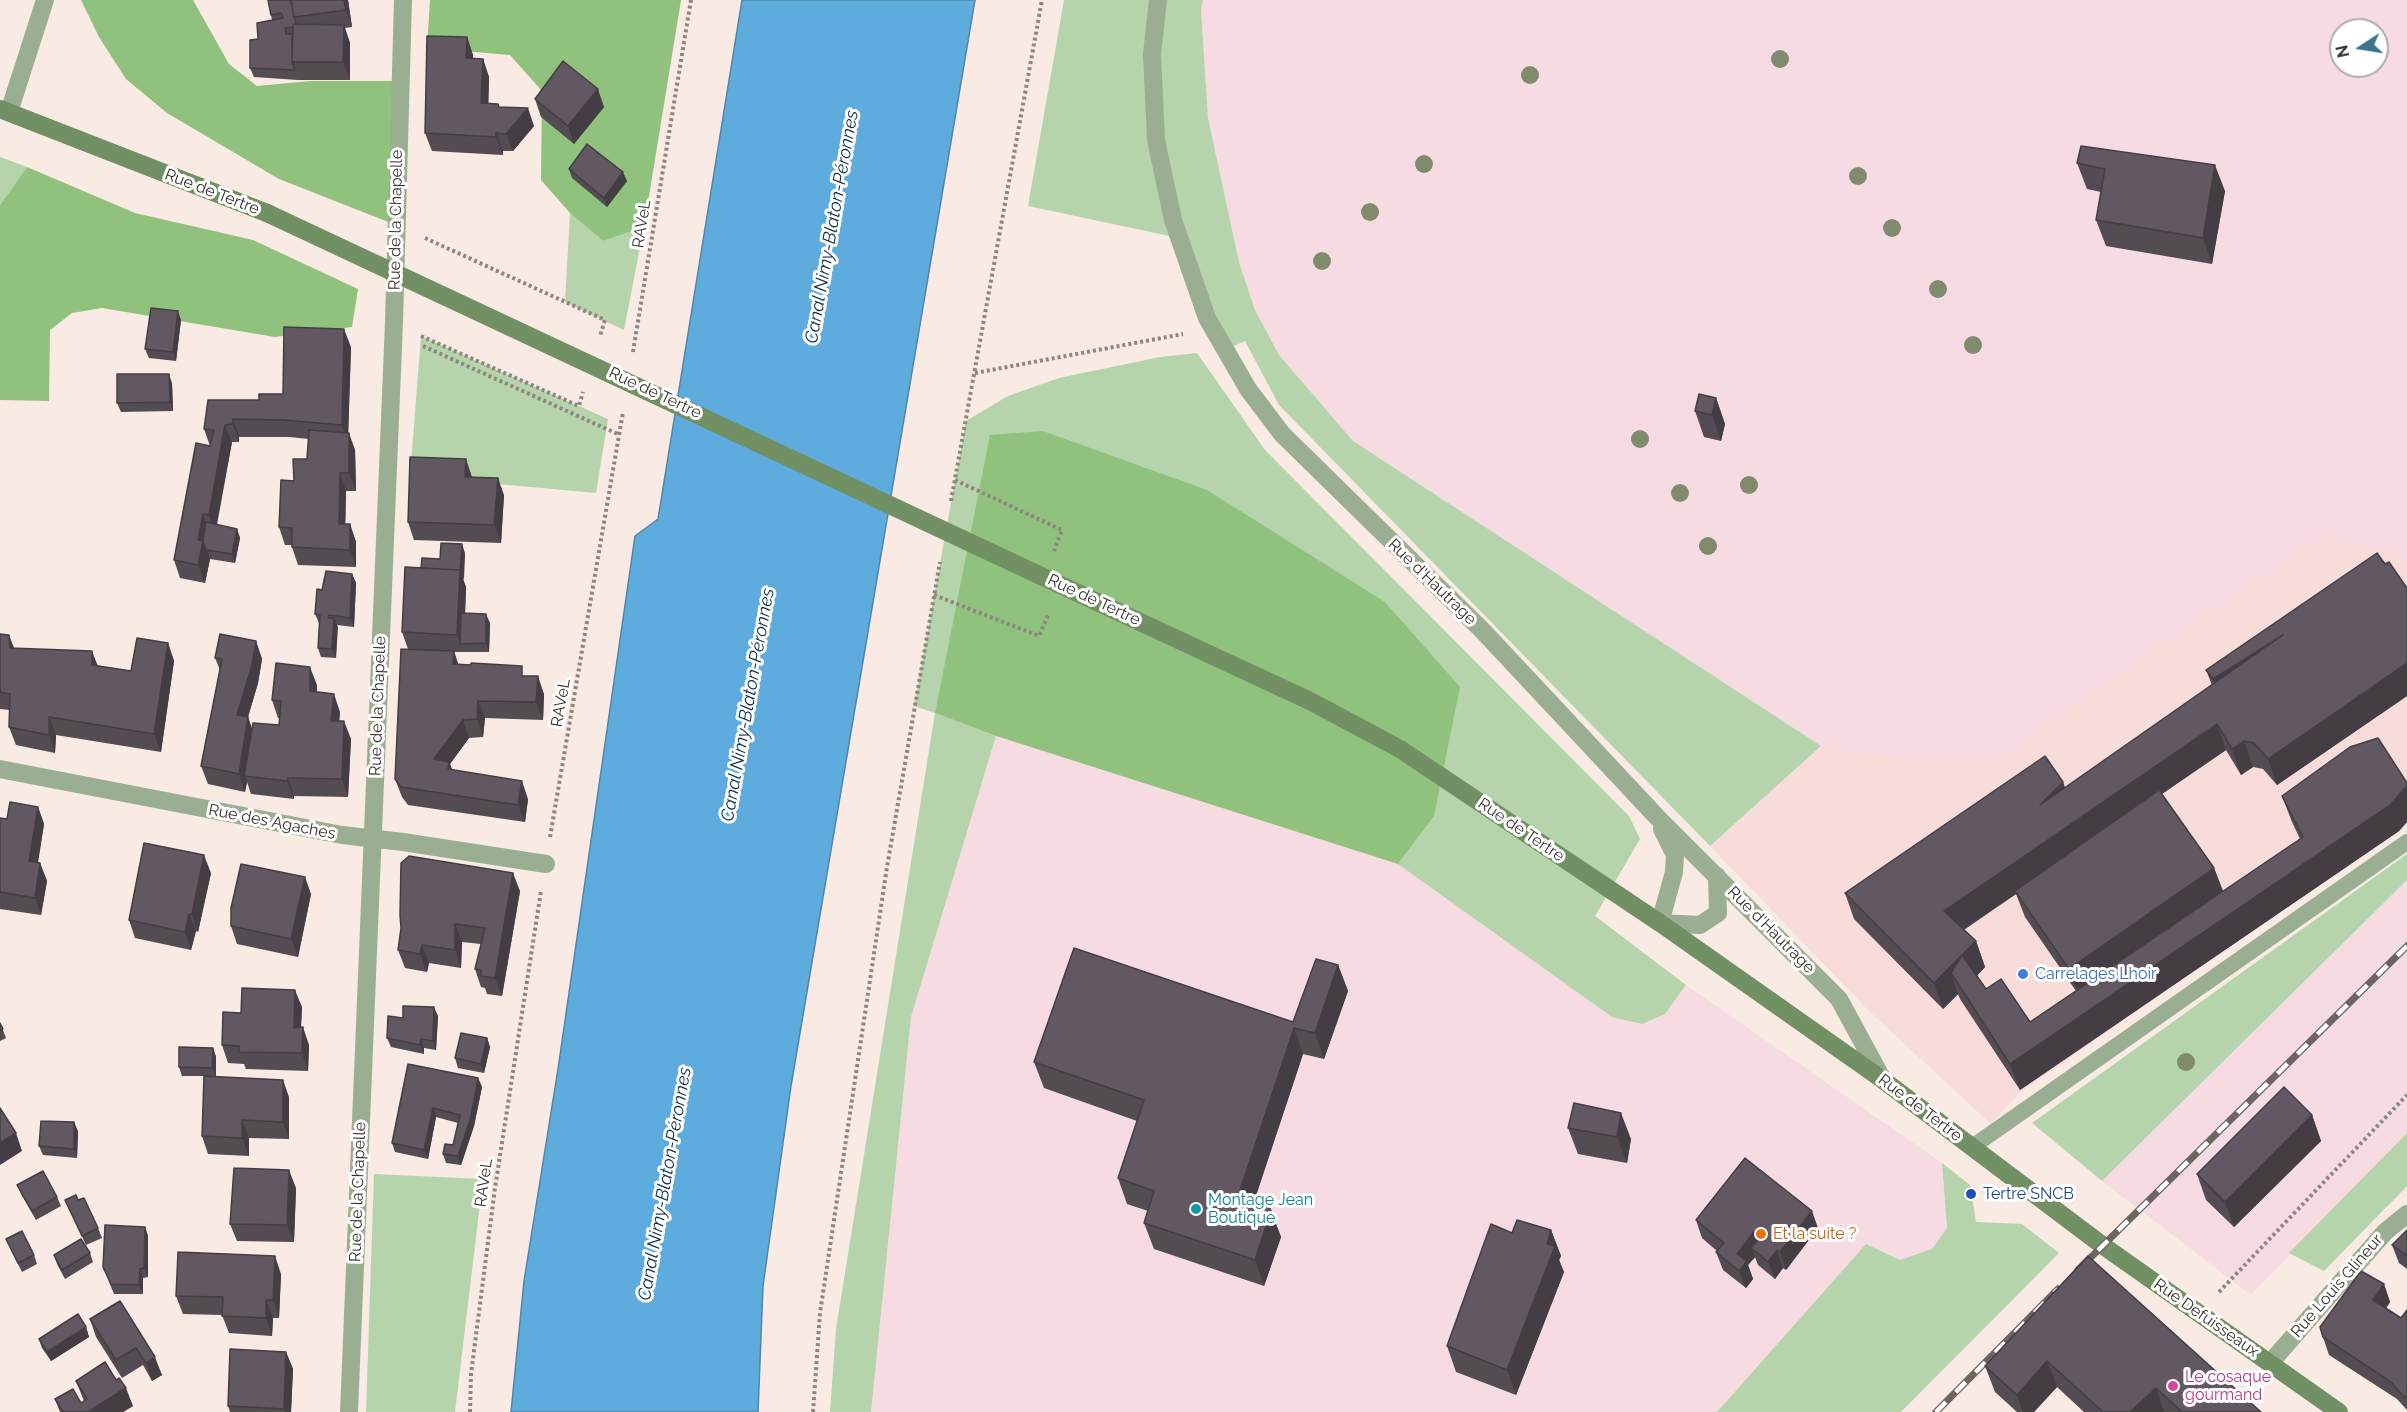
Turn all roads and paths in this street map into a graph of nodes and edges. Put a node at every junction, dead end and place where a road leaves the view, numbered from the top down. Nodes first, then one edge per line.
1 (45, 0) edge
2 (403, 0) edge
3 (691, 0) edge
4 (1042, 0) edge
5 (1158, 0) edge
6 (5, 111) edge
7 (396, 225) junction
8 (605, 320) dead end
9 (394, 322) junction
10 (1213, 328) junction
11 (421, 336) junction
12 (633, 353) dead end
13 (975, 373) junction
14 (579, 406) dead end
15 (623, 411) dead end
16 (620, 435) junction
17 (955, 480) junction
18 (951, 503) dead end
19 (1062, 530) dead end
20 (940, 561) dead end
21 (934, 595) junction
22 (1039, 636) dead end
23 (0, 768) edge
24 (1656, 816) junction
25 (373, 838) junction
26 (2407, 842) edge
27 (546, 864) junction
28 (1717, 876) junction
29 (1660, 922) junction
30 (1883, 1080) junction
31 (2407, 1095) edge
32 (1972, 1147) junction
33 (2407, 1214) edge
34 (2102, 1245) joint
35 (2199, 1312) junction
36 (2270, 1363) junction
37 (349, 1412) edge
38 (470, 1412) edge
39 (813, 1412) edge
40 (2339, 1412) edge

1 - 6 street
2 - 7 street, Rue de la Chapelle
3 - 12 path, RAVeL
4 - 13 path
5 - 10 street, Rue d'Hautrage
6 - 29 street, Rue de Tertre, bridge
7 - 8 path
7 - 9 street, Rue de la Chapelle
9 - 11 path
9 - 25 street, Rue de la Chapelle
10 - 13 path
10 - 24 street, Rue d'Hautrage
11 - 14 path
11 - 16 path
13 - 17 path
15 - 16 path, RAVeL
16 - 27 path, RAVeL
17 - 18 path
17 - 19 path
20 - 21 path
21 - 22 path
21 - 39 path
23 - 25 street, Rue des Agaches
24 - 28 street, Rue d'Hautrage
24 - 29 street
25 - 27 street, Rue des Agaches
25 - 37 street, Rue de la Chapelle
26 - 32 lane
27 - 38 path, RAVeL
28 - 29 street
28 - 30 street, Rue d'Hautrage
29 - 30 street, Rue de Tertre
30 - 32 street, Rue de Tertre
31 - 35 path
32 - 34 street, Rue de Tertre
33 - 36 street, Rue Louis Glineur
34 - 35 street, Rue Defuisseaux
35 - 36 street, Rue Defuisseaux
36 - 40 street, Rue Defuisseaux

